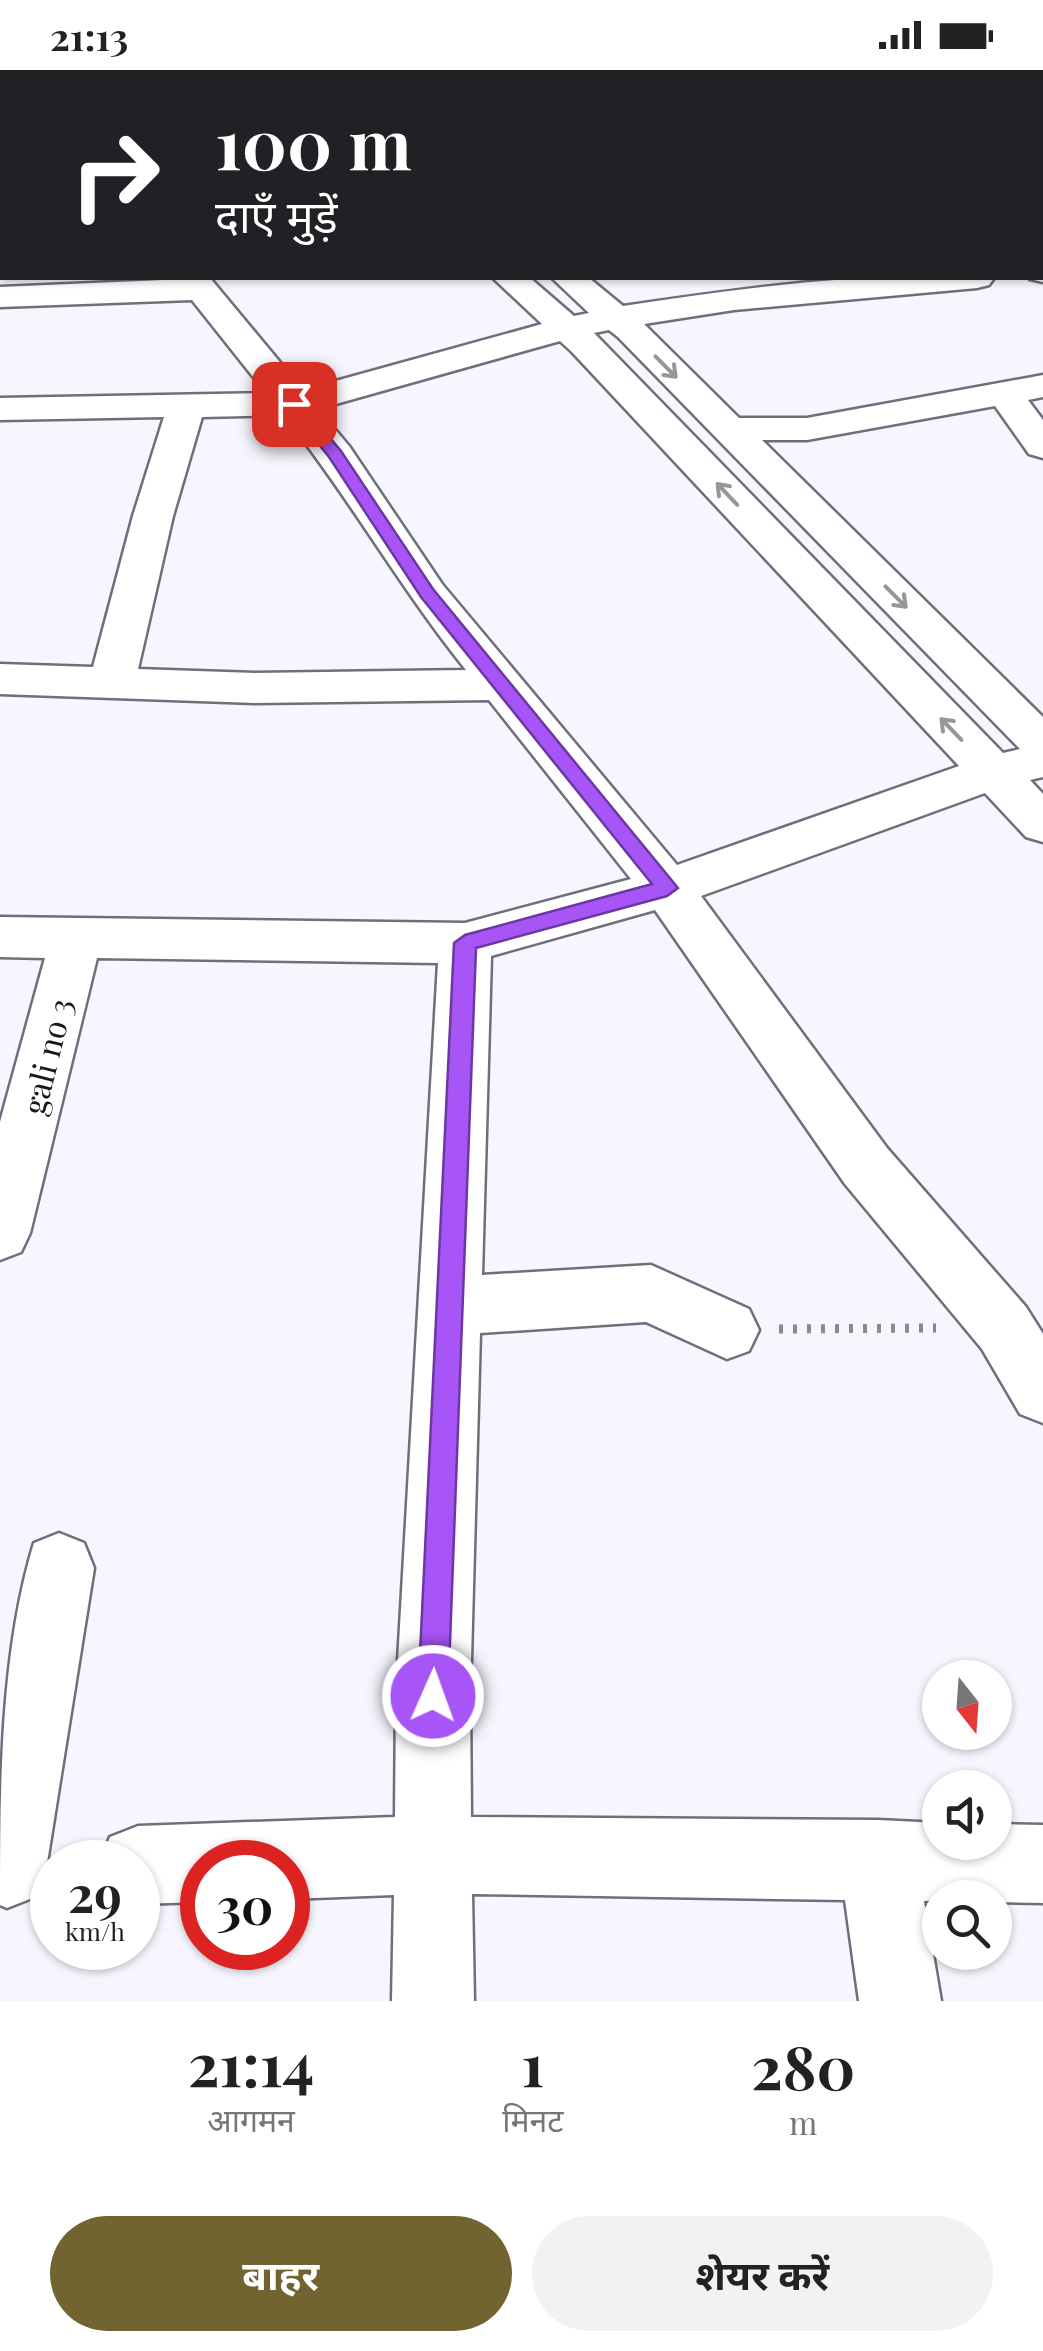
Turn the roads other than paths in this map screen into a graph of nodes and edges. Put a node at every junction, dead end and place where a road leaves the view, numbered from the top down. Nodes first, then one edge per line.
1 (512, 280) edge
2 (570, 280) edge
3 (922, 280) edge
4 (196, 284) edge
5 (729, 289) edge
6 (0, 297) edge
7 (616, 318) junction
8 (566, 328) junction
9 (1043, 386) edge
10 (1004, 393) junction
11 (294, 404) junction
12 (186, 406) junction
13 (2, 415) edge
14 (728, 429) junction
15 (1043, 446) edge
16 (0, 679) edge
17 (112, 683) junction
18 (500, 686) junction
19 (1043, 744) edge
20 (1018, 767) edge
21 (1043, 824) edge
22 (667, 888) junction
23 (0, 936) edge
24 (76, 938) junction
25 (465, 943) junction
26 (0, 1233) edge
27 (449, 1306) junction
28 (728, 1330) road end
29 (1043, 1392) edge
30 (58, 1568) dead end
31 (434, 1854) junction
32 (878, 1859) junction
33 (160, 1863) edge
34 (1043, 1864) edge
35 (20, 1869) edge
36 (433, 2001) edge
37 (900, 2001) edge

1 - 8 street
2 - 7 street
3 - 5 street
4 - 6 street
4 - 11 street
5 - 7 street
7 - 8 street
7 -> 14 street
8 - 11 street
20 -> 8 street
9 - 10 street
10 - 14 street
10 - 15 street
11 - 12 street
11 - 18 street
12 - 13 street
12 - 17 street
14 -> 19 street
16 - 17 street
17 - 18 street
18 - 22 street
20 - 21 street
20 - 22 street
22 - 25 street
22 - 29 street
23 - 24 street
24 - 25 street
24 - 26 street, gali no 3
25 - 27 street
27 - 28 street
27 - 31 street
30 - 35 street
31 - 32 street
31 - 33 street
31 - 36 street
32 - 34 street
32 - 37 street

